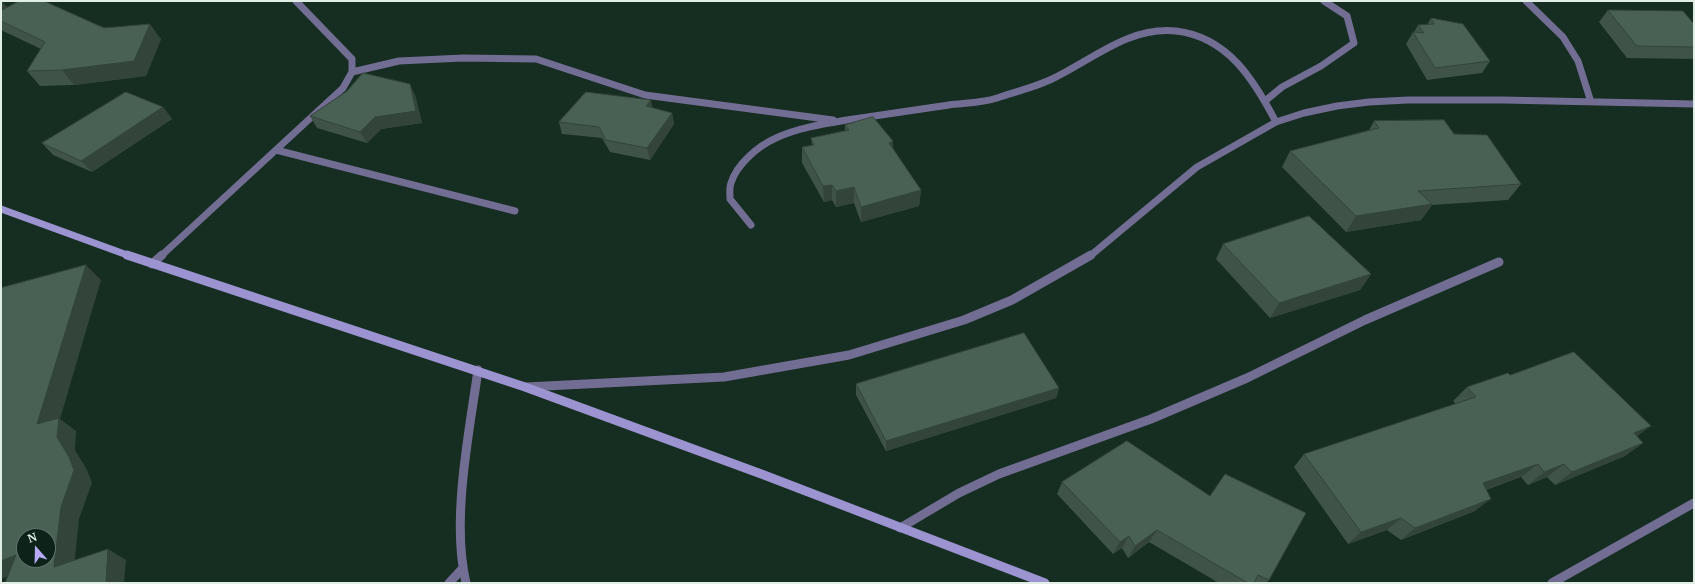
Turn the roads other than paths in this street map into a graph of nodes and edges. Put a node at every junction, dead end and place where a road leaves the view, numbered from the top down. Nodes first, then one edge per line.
1 (296, 1) edge
2 (1324, 1) edge
3 (1526, 1) edge
4 (352, 72) junction
5 (1265, 101) junction
6 (1591, 102) junction
7 (1694, 104) edge
8 (841, 121) junction
9 (1276, 122) junction
10 (276, 150) junction
11 (1, 209) edge
12 (515, 211) dead end
13 (751, 225) dead end
14 (1499, 262) dead end
15 (152, 264) junction
16 (478, 370) junction
17 (525, 387) junction
18 (1694, 503) edge
19 (900, 528) junction
20 (462, 570) junction
21 (449, 583) edge
22 (466, 583) edge
23 (1045, 583) edge
24 (1552, 583) edge

1 - 4 street
2 - 5 street
3 - 6 street
4 - 8 street
4 - 10 street
5 - 8 street
5 - 9 street
6 - 7 street
6 - 9 street
8 - 13 street
9 - 17 street
10 - 12 street
10 - 15 street
11 - 15 street
14 - 19 street
15 - 16 street
16 - 17 street
16 - 20 street
17 - 19 street
18 - 24 street
19 - 23 street
20 - 21 street
20 - 22 street

